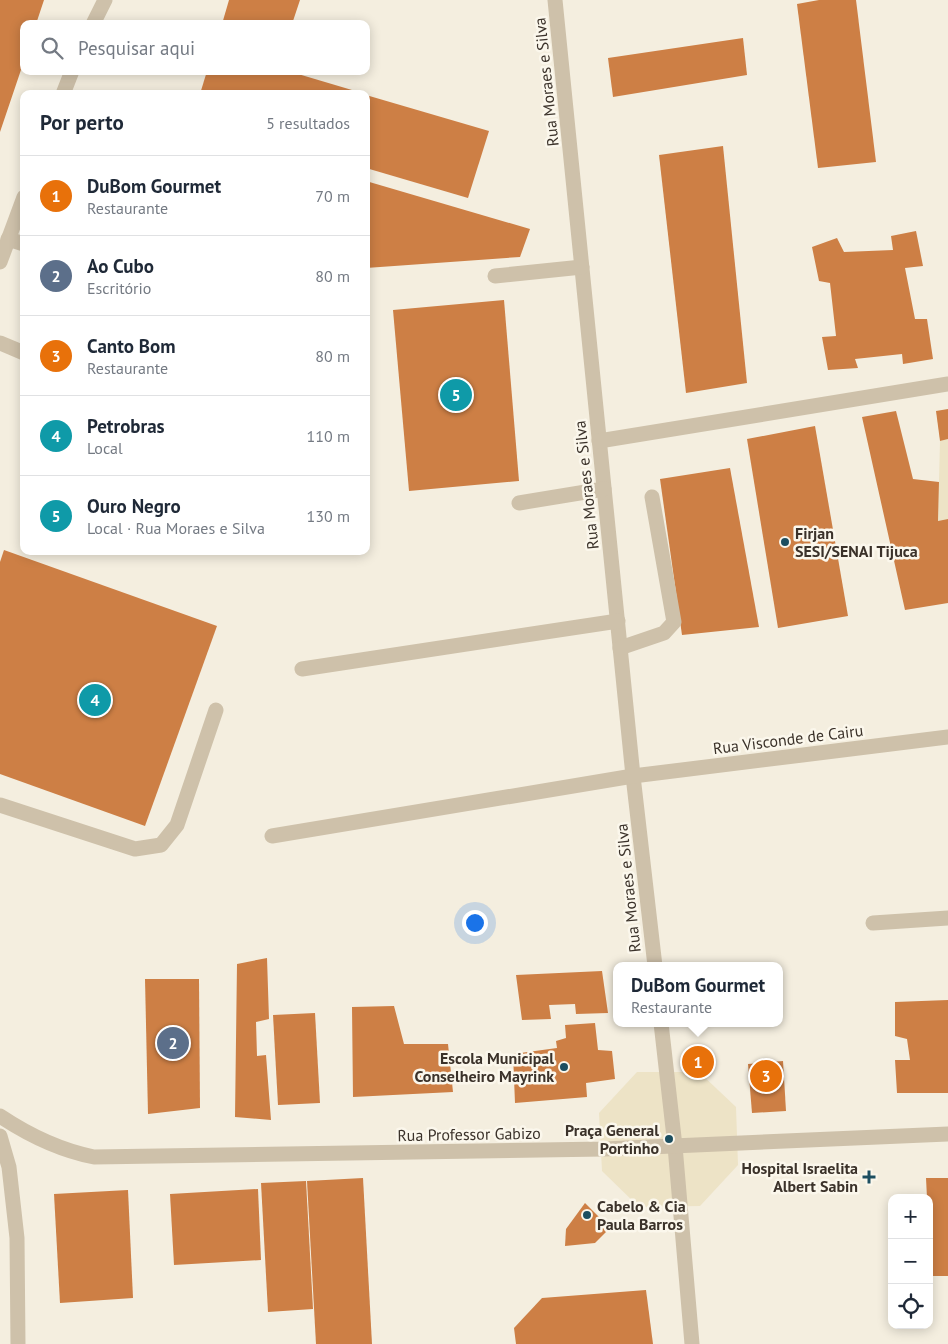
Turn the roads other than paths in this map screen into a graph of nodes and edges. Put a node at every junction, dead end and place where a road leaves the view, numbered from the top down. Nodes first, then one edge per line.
1 (105, 0) edge
2 (555, 0) edge
3 (95, 20) edge
4 (70, 75) edge
5 (64, 90) edge
6 (20, 208) edge
7 (8, 239) junction
8 (20, 243) edge
9 (0, 262) edge
10 (582, 267) junction
11 (495, 276) dead end
12 (0, 343) edge
13 (20, 350) edge
14 (948, 384) edge
15 (599, 442) junction
16 (604, 489) junction
17 (652, 497) dead end
18 (518, 503) dead end
19 (618, 621) junction
20 (620, 648) junction
21 (302, 669) dead end
22 (216, 710) dead end
23 (948, 737) edge
24 (633, 776) junction
25 (0, 805) edge
26 (272, 836) dead end
27 (948, 918) edge
28 (872, 923) dead end
29 (654, 962) edge
30 (661, 1027) edge
31 (0, 1116) edge
32 (948, 1134) edge
33 (0, 1136) edge
34 (675, 1146) junction
35 (18, 1344) edge
36 (692, 1344) edge

1 - 3 street
2 - 10 street, Rua Moraes e Silva
4 - 5 street
6 - 7 street
7 - 8 street
7 - 9 street
10 - 11 street
10 - 15 street, Rua Moraes e Silva
12 - 13 street
14 - 15 street
15 - 16 street, Rua Moraes e Silva
16 - 18 street
16 - 19 street, Rua Moraes e Silva
17 - 20 street
19 - 20 street, Rua Moraes e Silva
19 - 21 street
20 - 24 street, Rua Moraes e Silva
22 - 25 street
23 - 24 street, Rua Visconde de Cairu
24 - 26 street, Rua Visconde de Cairu
24 - 29 street, Rua Moraes e Silva
27 - 28 street
30 - 34 street
31 - 34 street, Rua Professor Gabizo
32 - 34 street, Rua Professor Gabizo
33 - 35 street
34 - 36 street

